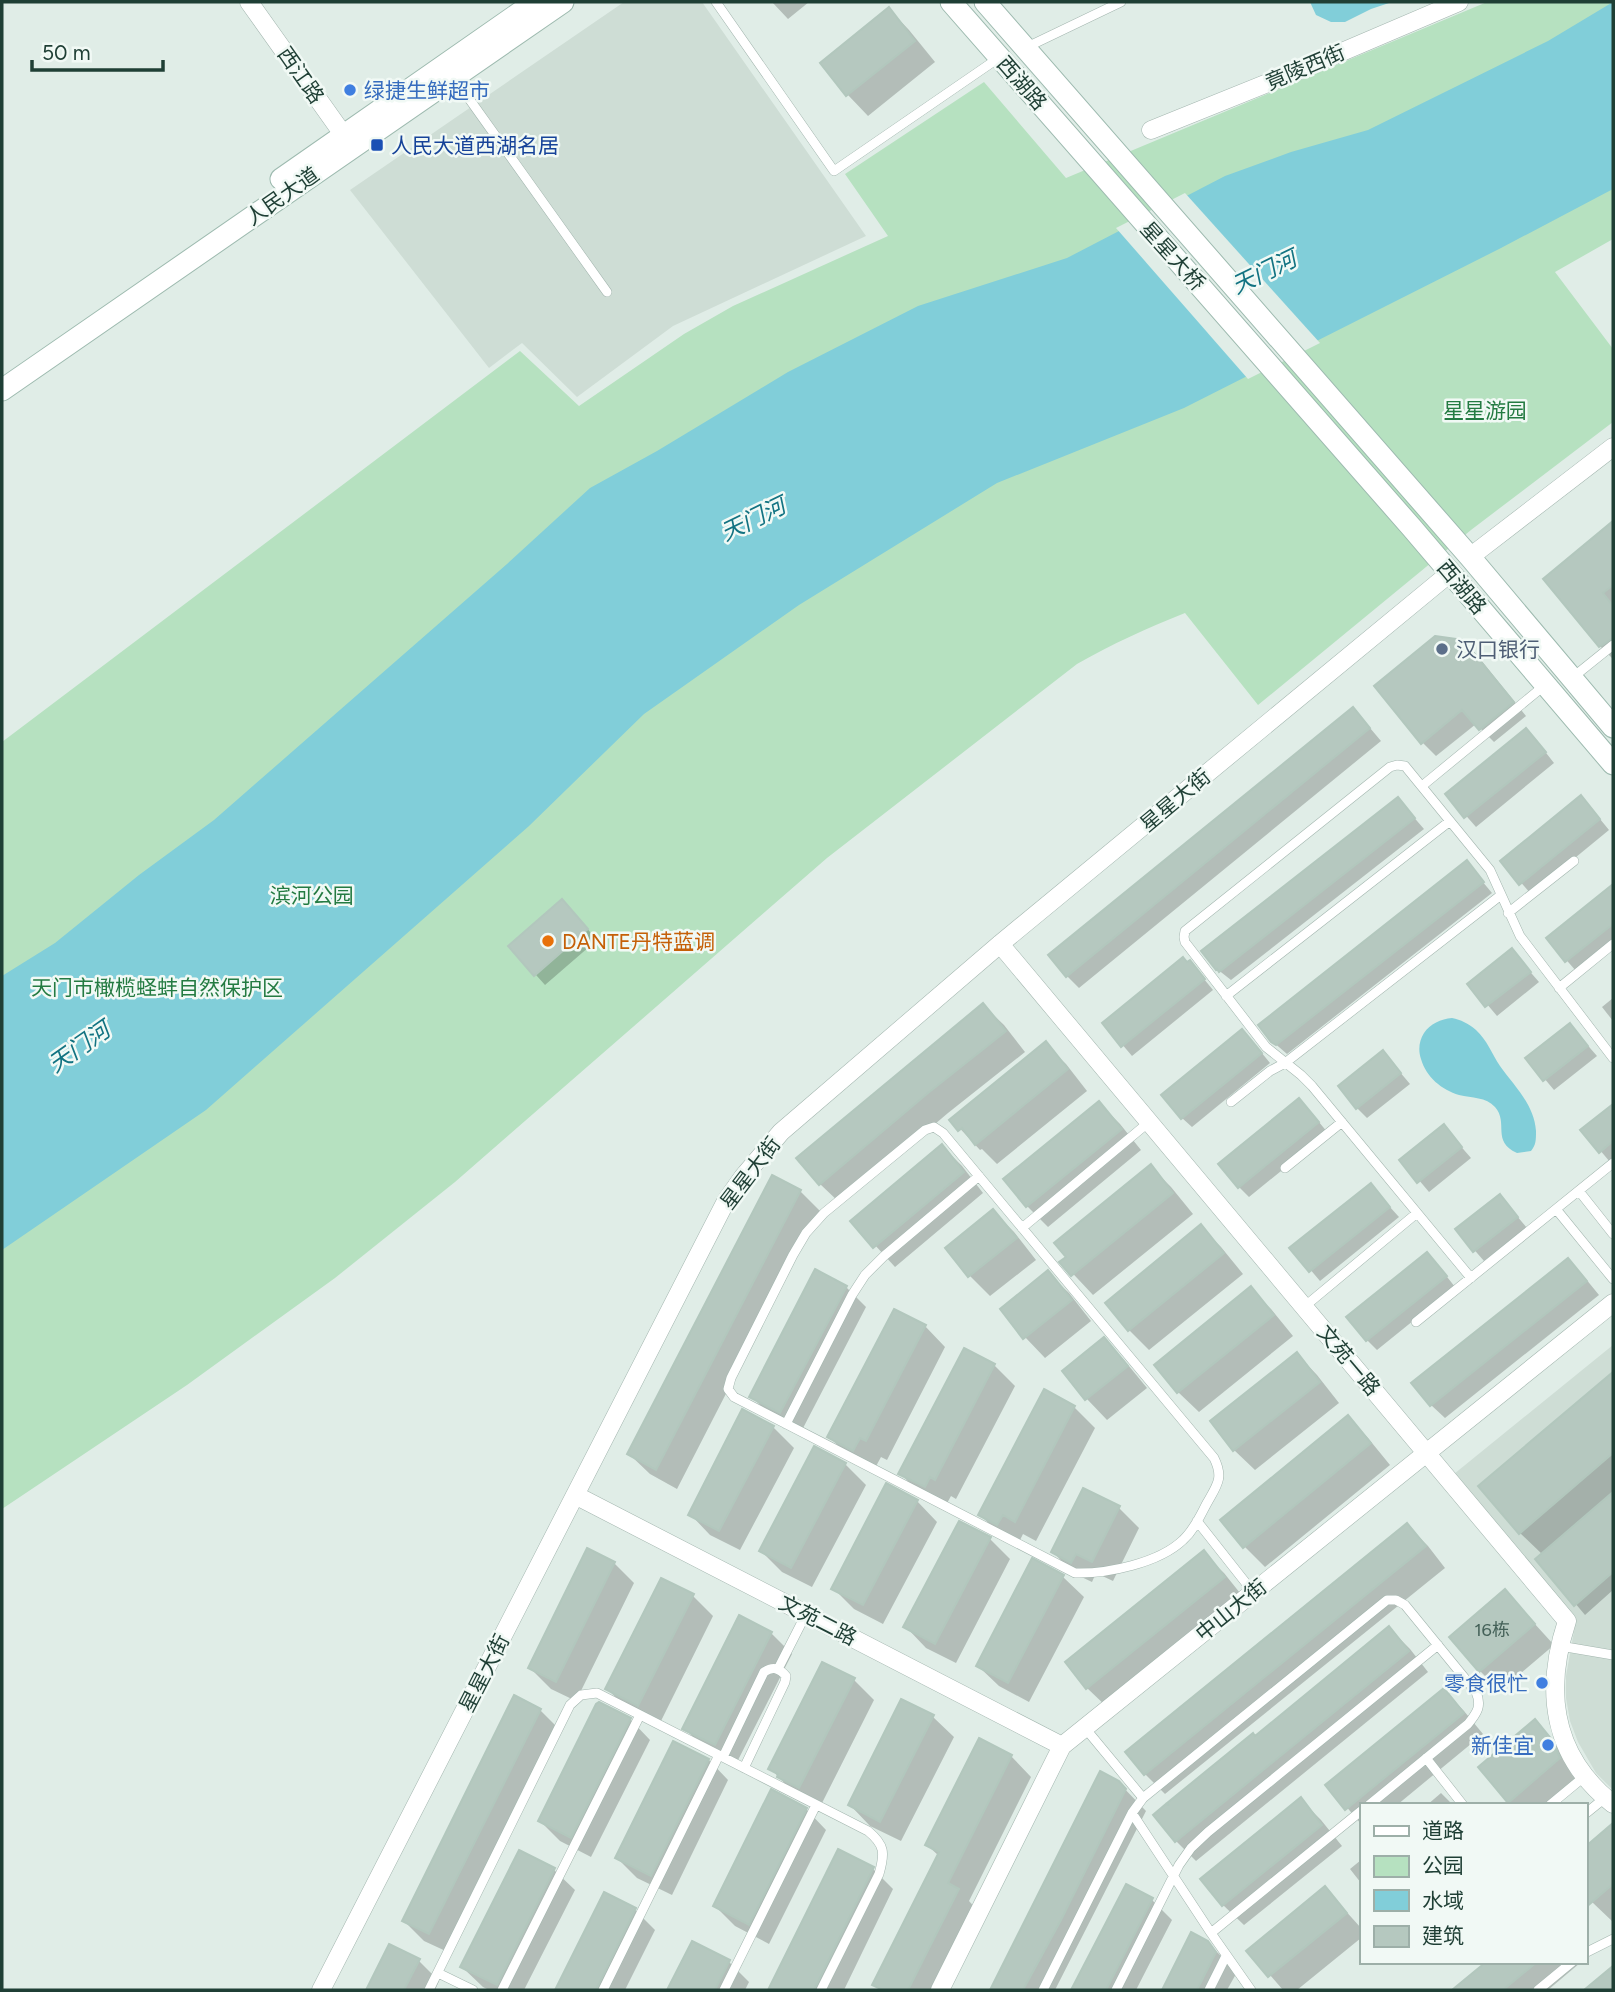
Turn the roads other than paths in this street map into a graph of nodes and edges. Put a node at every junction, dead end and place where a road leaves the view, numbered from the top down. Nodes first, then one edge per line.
1 (249, 2) edge
2 (535, 2) edge
3 (563, 2) edge
4 (716, 2) edge
5 (951, 2) edge
6 (985, 2) edge
7 (1121, 2) edge
8 (1459, 2) edge
9 (1025, 48) junction
10 (1000, 58) junction
11 (454, 77) junction
12 (1151, 130) dead end
13 (348, 141) junction
14 (1115, 150) joint
15 (1092, 164) joint
16 (607, 292) dead end
17 (2, 373) edge
18 (2, 390) edge
19 (1330, 396) joint
20 (1310, 410) joint
21 (1613, 447) edge
22 (1470, 557) junction
23 (1450, 573) junction
24 (1613, 645) edge
25 (1572, 678) junction
26 (1546, 685) junction
27 (1613, 727) edge
28 (1613, 764) edge
29 (1422, 786) junction
30 (1450, 821) junction
31 (1574, 861) dead end
32 (1501, 895) junction
33 (1508, 913) junction
34 (1000, 944) junction
35 (1613, 944) edge
36 (1559, 988) junction
37 (1226, 996) junction
38 (1613, 1058) edge
39 (1285, 1063) junction
40 (1231, 1102) dead end
41 (1149, 1122) junction
42 (1342, 1122) junction
43 (1613, 1163) edge
44 (1285, 1168) dead end
45 (979, 1176) junction
46 (1579, 1191) junction
47 (1556, 1209) junction
48 (1418, 1213) junction
49 (1022, 1228) junction
50 (1613, 1234) edge
51 (1471, 1278) junction
52 (1613, 1279) edge
53 (1613, 1303) edge
54 (1304, 1307) junction
55 (1416, 1322) dead end
56 (786, 1424) junction
57 (1427, 1453) junction
58 (575, 1495) junction
59 (1197, 1521) junction
60 (1253, 1592) junction
61 (806, 1614) junction
62 (1437, 1645) junction
63 (1560, 1646) junction
64 (1613, 1655) edge
65 (778, 1669) junction
66 (640, 1715) junction
67 (1085, 1728) junction
68 (1062, 1746) junction
69 (721, 1756) junction
70 (1426, 1758) junction
71 (744, 1768) junction
72 (1585, 1776) junction
73 (1143, 1798) junction
74 (1609, 1800) edge
75 (1371, 1803) edge
76 (1461, 1803) edge
77 (1552, 1803) edge
78 (816, 1805) junction
79 (1360, 1812) edge
80 (1132, 1813) junction
81 (1587, 1813) edge
82 (1173, 1877) junction
83 (1210, 1933) junction
84 (1613, 1940) edge
85 (1587, 1952) edge
86 (1226, 1956) junction
87 (1570, 1964) edge
88 (438, 1973) junction
89 (321, 1990) edge
90 (429, 1990) edge
91 (473, 1990) edge
92 (502, 1990) edge
93 (603, 1990) edge
94 (724, 1990) edge
95 (821, 1990) edge
96 (940, 1990) edge
97 (1043, 1990) edge
98 (1116, 1990) edge
99 (1209, 1990) edge
100 (1251, 1990) edge
101 (1538, 1990) edge

1 - 13 street, 西江路
2 - 13 main road, 人民大道
3 - 11 main road, 人民大道
4 - 10 lane
5 - 10 main road, 西湖路
6 - 9 main road, 西湖路
7 - 9 lane
8 - 12 street, 竟陵西街
9 - 14 main road, 西湖路
10 - 15 main road, 西湖路
11 - 13 main road, 人民大道
11 - 16 lane
13 - 17 main road, 人民大道
13 - 18 main road, 人民大道
14 - 19 main road, 星星大桥
15 - 20 main road, 星星大桥
19 - 22 main road, 西湖路
20 - 23 main road, 西湖路
21 - 22 street
22 - 25 main road, 西湖路
23 - 26 main road, 西湖路
23 - 34 street, 星星大街
24 - 25 lane
25 - 27 main road, 西湖路
26 - 28 main road, 西湖路
26 - 29 lane
29 - 30 lane
29 - 37 lane
30 - 32 lane
30 - 37 lane
31 - 33 lane
32 - 33 lane
32 - 39 lane
33 - 36 lane
34 - 41 street, 文苑一路
34 - 58 street, 星星大街
35 - 36 lane
36 - 38 lane
37 - 39 lane
39 - 40 lane
39 - 42 lane
41 - 49 lane
41 - 54 street, 文苑一路
42 - 44 lane
42 - 48 lane
43 - 46 lane
45 - 49 lane
45 - 56 lane
45 - 56 lane
46 - 47 lane
46 - 50 lane
47 - 51 lane
47 - 52 lane
48 - 51 lane
48 - 54 lane
49 - 59 lane
51 - 55 lane
53 - 57 street, 中山大街
54 - 57 street, 文苑一路
56 - 59 lane
57 - 60 street, 中山大街
57 - 63 street, 文苑一路
58 - 61 street, 文苑二路
58 - 89 street, 星星大街
59 - 60 lane
60 - 67 street, 中山大街
61 - 65 lane
61 - 68 street, 文苑二路
62 - 70 lane
62 - 73 lane
62 - 82 lane
63 - 64 lane
63 - 72 street, 文苑一路
65 - 69 lane
65 - 71 lane
66 - 69 lane
66 - 88 lane
66 - 92 lane
67 - 68 street, 中山大街
67 - 73 lane
68 - 96 street, 中山大街
69 - 71 lane
69 - 93 lane
70 - 75 lane
70 - 76 lane
71 - 78 lane
72 - 74 street, 文苑一路
72 - 77 lane
73 - 80 lane
74 - 81 lane
78 - 94 lane
78 - 95 lane
79 - 83 lane
80 - 82 lane
80 - 97 lane
82 - 83 lane
82 - 98 lane
83 - 86 lane
84 - 85 lane
86 - 99 lane
86 - 100 lane
87 - 101 lane
88 - 90 lane
88 - 91 lane

